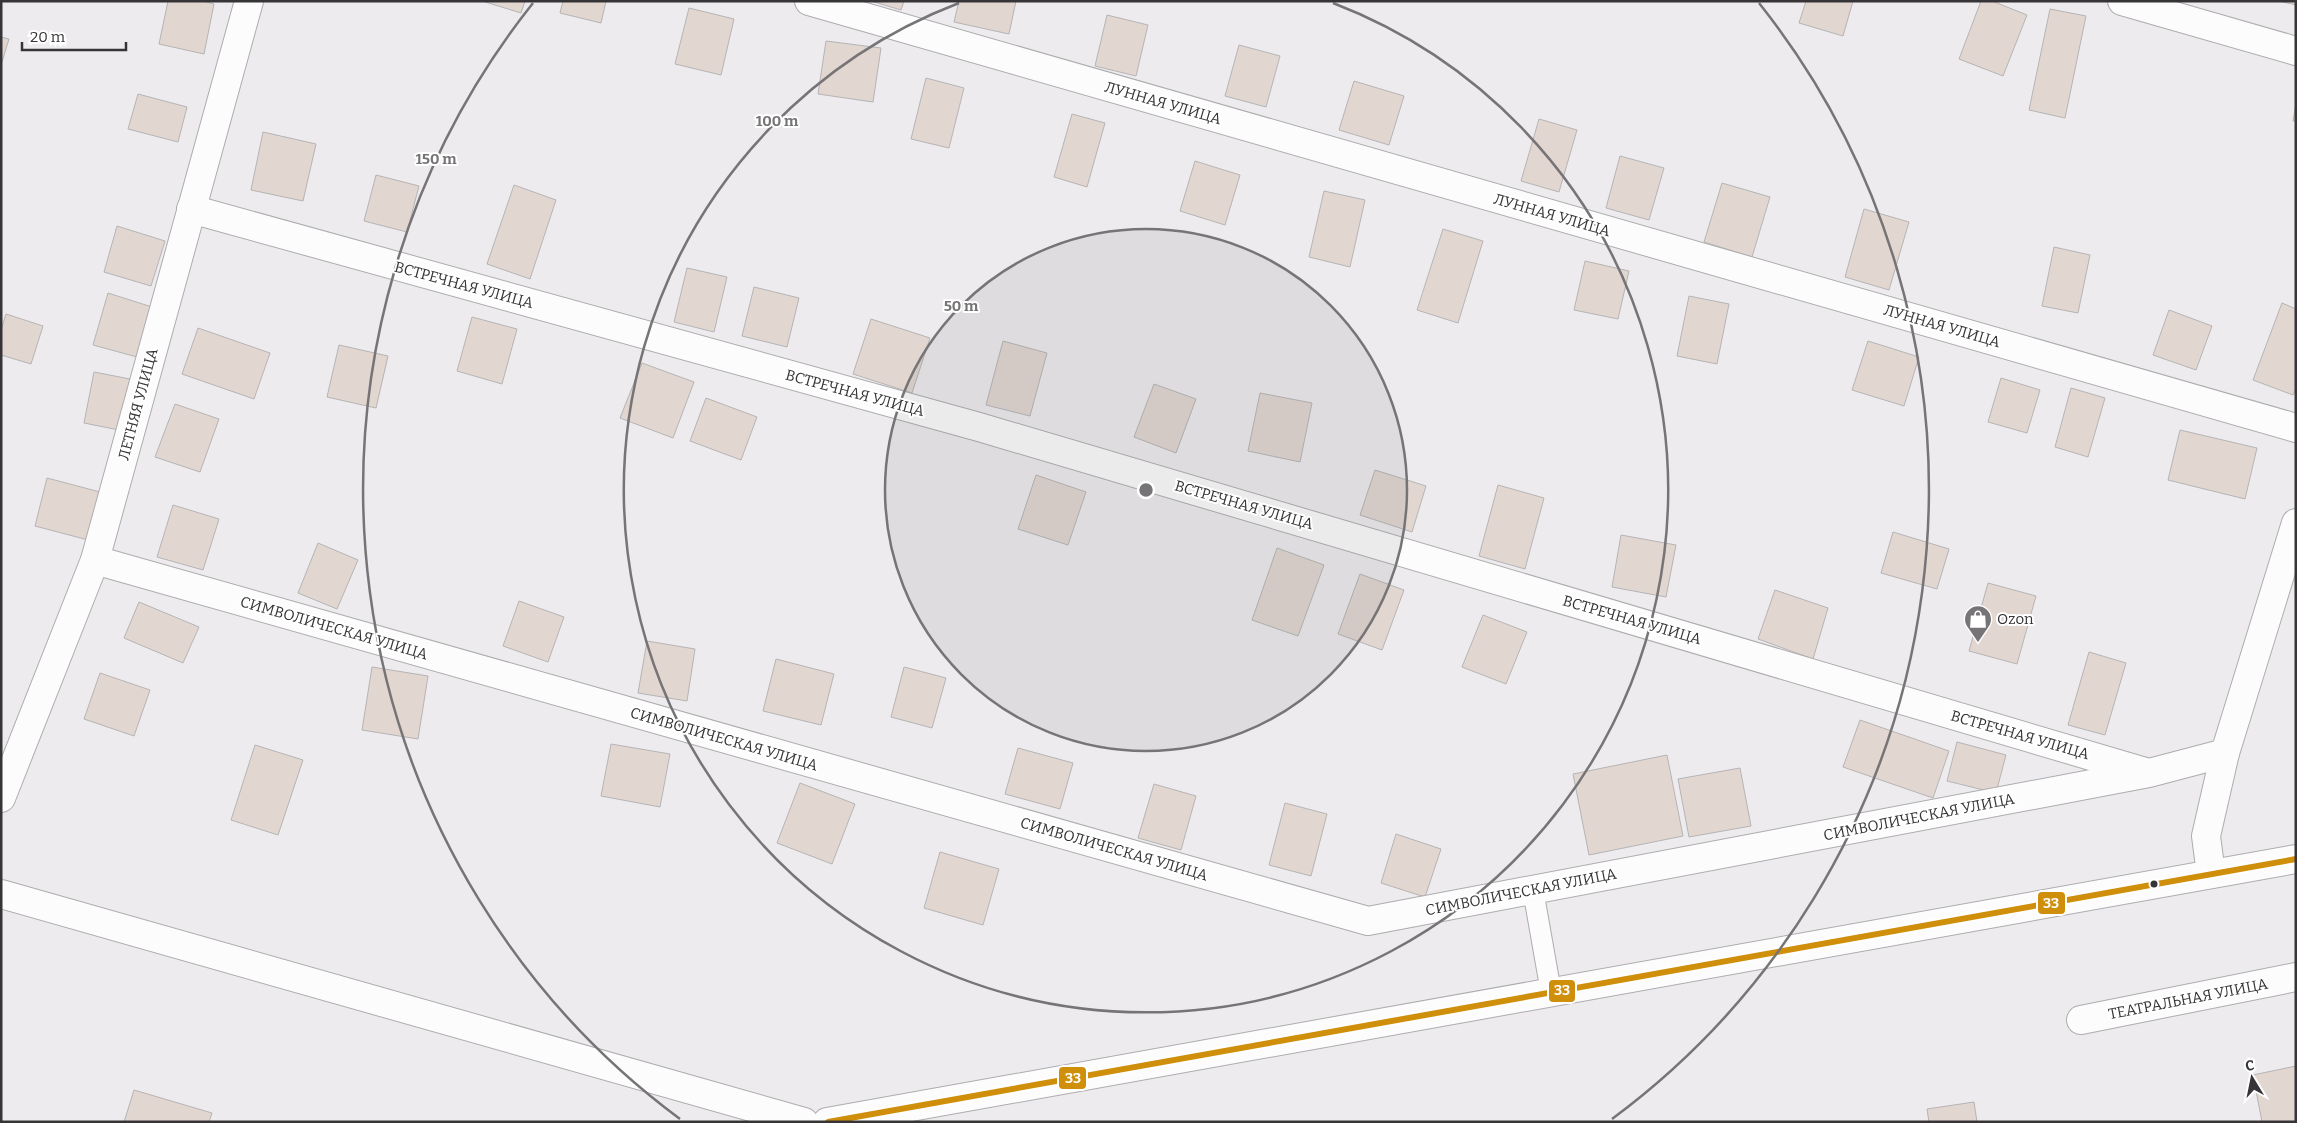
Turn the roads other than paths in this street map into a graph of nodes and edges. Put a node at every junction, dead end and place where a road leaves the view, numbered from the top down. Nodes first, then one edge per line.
1 (249, 1) edge
2 (809, 1) edge
3 (2122, 1) edge
4 (2296, 51) edge
5 (191, 209) junction
6 (2296, 428) edge
7 (2296, 523) edge
8 (95, 560) junction
9 (2225, 753) junction
10 (2148, 773) junction
11 (1, 798) edge
12 (2296, 859) edge
13 (2211, 874) junction
14 (1533, 890) junction
15 (1, 894) edge
16 (2296, 977) edge
17 (1551, 992) junction
18 (2081, 1020) dead end
19 (804, 1122) edge
20 (827, 1122) edge

1 - 5 street, ЛЕТНЯЯ УЛИЦА
2 - 6 street, ЛУННАЯ УЛИЦА
3 - 4 street
5 - 8 street, ЛЕТНЯЯ УЛИЦА
5 - 10 street, ВСТРЕЧНАЯ УЛИЦА
7 - 9 street
8 - 11 street, ЛЕТНЯЯ УЛИЦА
8 - 14 street, СИМВОЛИЧЕСКАЯ УЛИЦА
9 - 10 street, СИМВОЛИЧЕСКАЯ УЛИЦА
9 - 13 street
10 - 14 street, СИМВОЛИЧЕСКАЯ УЛИЦА
12 - 13 street
13 - 17 street
14 - 17 lane
15 - 19 street
16 - 18 street, ТЕАТРАЛЬНАЯ УЛИЦА
17 - 20 street

